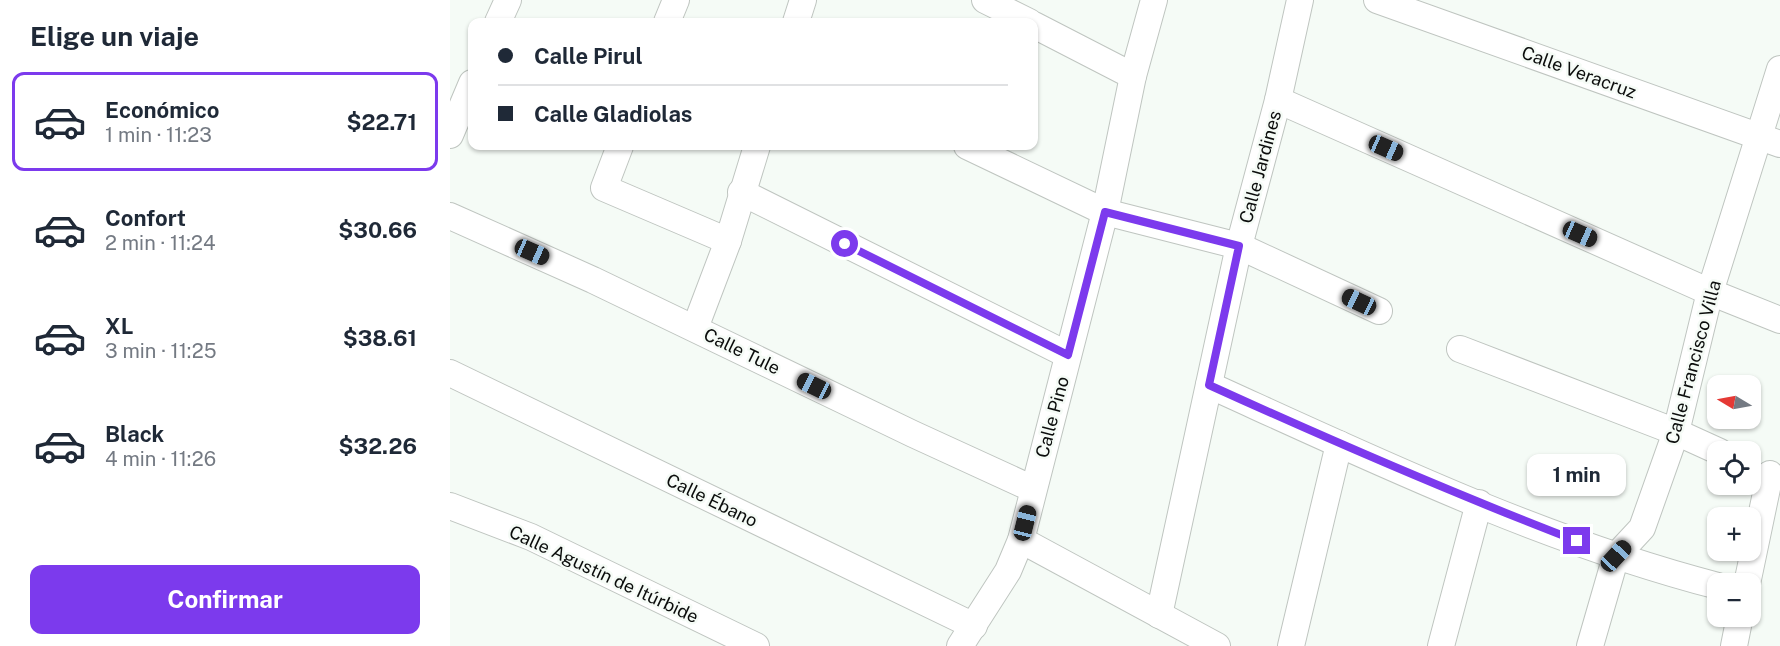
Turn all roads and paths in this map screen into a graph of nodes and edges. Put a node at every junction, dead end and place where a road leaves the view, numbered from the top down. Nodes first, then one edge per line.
1 (507, 0) edge
2 (676, 0) edge
3 (803, 0) edge
4 (985, 0) edge
5 (1154, 0) edge
6 (1300, 0) edge
7 (1377, 0) edge
8 (500, 18) edge
9 (669, 18) edge
10 (797, 18) edge
11 (1021, 18) edge
12 (1038, 27) edge
13 (1780, 69) edge
14 (1133, 76) junction
15 (468, 92) edge
16 (1278, 100) junction
17 (450, 135) edge
18 (1770, 141) edge
19 (618, 150) edge
20 (756, 150) edge
21 (975, 150) edge
22 (741, 192) junction
23 (1105, 212) junction
24 (450, 216) edge
25 (728, 241) junction
26 (1239, 246) junction
27 (1710, 291) junction
28 (1379, 311) dead end
29 (1780, 320) edge
30 (695, 328) junction
31 (1460, 349) dead end
32 (1068, 355) junction
33 (450, 373) edge
34 (1209, 385) junction
35 (1677, 432) junction
36 (1339, 444) junction
37 (1707, 446) edge
38 (1767, 472) edge
39 (1033, 489) junction
40 (1479, 503) junction
41 (450, 506) edge
42 (1021, 540) junction
43 (1616, 556) junction
44 (1749, 573) edge
45 (1707, 583) edge
46 (1159, 615) junction
47 (1738, 627) edge
48 (967, 636) edge
49 (756, 646) edge
50 (1217, 646) edge
51 (1291, 646) edge
52 (1441, 646) edge
53 (1590, 646) edge
54 (1734, 646) edge

1 - 8 street
2 - 9 street
3 - 10 street
4 - 11 street
5 - 14 street, Calle Pino
6 - 16 street, Calle Jardines
7 - 18 street, Calle Veracruz
12 - 14 street
13 - 18 street, Calle Francisco Villa
14 - 23 street, Calle Pino
15 - 17 street
16 - 26 street, Calle Jardines
16 - 27 street
18 - 27 street, Calle Francisco Villa
19 - 25 street
20 - 22 street
21 - 23 street
22 - 25 street
22 - 32 street
23 - 26 street
23 - 32 street, Calle Pino
24 - 30 street, Calle Tule
25 - 30 street
26 - 28 street
26 - 34 street, Calle Jardines
27 - 29 street
27 - 35 street, Calle Francisco Villa
30 - 39 street, Calle Tule
31 - 35 street
32 - 39 street, Calle Pino
33 - 48 street, Calle Ébano
34 - 36 street
34 - 46 street, Calle Jardines
35 - 37 street
35 - 43 street, Calle Francisco Villa
36 - 40 street
36 - 51 street
38 - 44 street
39 - 42 street, Calle Pino
40 - 43 street
40 - 52 street
41 - 49 street, Calle Agustín de Itúrbide
42 - 46 street
42 - 48 street, Calle Pino
43 - 45 street
43 - 53 street, Calle Francisco Villa
46 - 50 street
47 - 54 street

